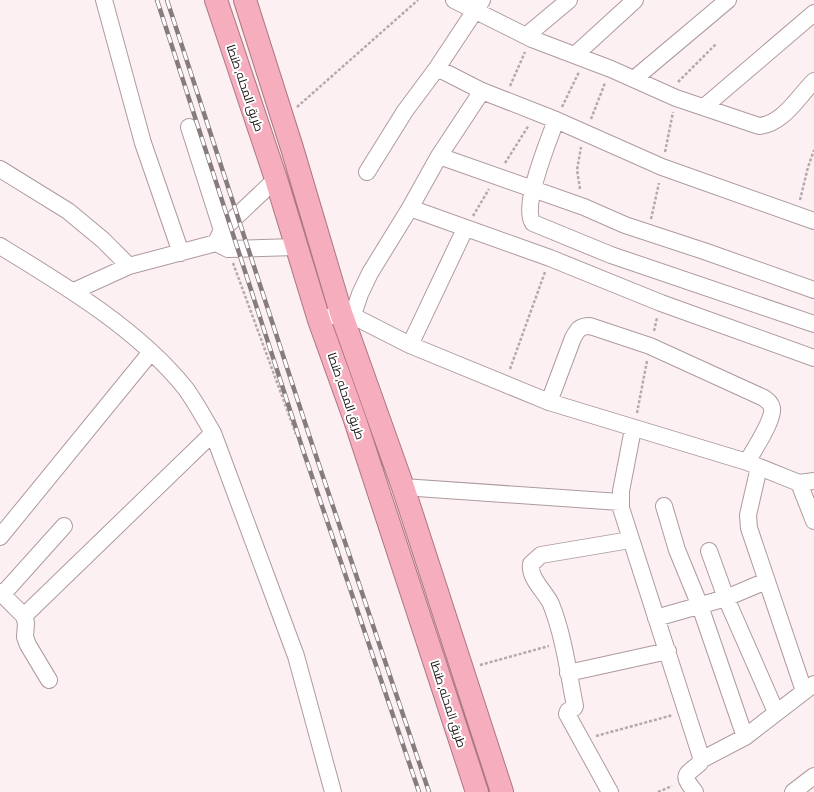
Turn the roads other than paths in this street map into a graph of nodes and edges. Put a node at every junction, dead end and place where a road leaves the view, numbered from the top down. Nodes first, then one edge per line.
1 (104, 0) edge
2 (216, 0) edge
3 (245, 0) edge
4 (454, 0) edge
5 (569, 0) edge
6 (635, 0) edge
7 (728, 0) edge
8 (479, 5) edge
9 (814, 13) edge
10 (529, 38) junction
11 (580, 57) junction
12 (437, 68) junction
13 (634, 79) junction
14 (814, 81) edge
15 (482, 90) junction
16 (704, 107) junction
17 (556, 120) junction
18 (189, 128) dead end
19 (438, 156) junction
20 (0, 169) edge
21 (367, 172) dead end
22 (276, 179) junction
23 (534, 190) junction
24 (410, 208) junction
25 (814, 221) edge
26 (465, 229) junction
27 (222, 240) junction
28 (0, 246) edge
29 (295, 247) junction
30 (180, 253) junction
31 (128, 266) junction
32 (814, 290) edge
33 (74, 291) junction
34 (347, 314) junction
35 (319, 320) junction
36 (814, 324) edge
37 (410, 345) junction
38 (151, 352) junction
39 (814, 358) edge
40 (548, 402) junction
41 (633, 429) junction
42 (213, 433) junction
43 (753, 465) junction
44 (807, 482) edge
45 (403, 488) junction
46 (620, 502) junction
47 (664, 506) dead end
48 (814, 521) edge
49 (64, 526) dead end
50 (0, 537) edge
51 (630, 540) junction
52 (708, 551) dead end
53 (766, 581) junction
54 (1, 593) edge
55 (726, 598) junction
56 (700, 606) junction
57 (24, 616) junction
58 (656, 618) junction
59 (668, 651) junction
60 (568, 673) junction
61 (49, 680) dead end
62 (809, 688) edge
63 (776, 712) junction
64 (745, 737) junction
65 (701, 760) junction
66 (814, 776) edge
67 (333, 792) edge
68 (477, 792) edge
69 (502, 792) edge
70 (610, 792) edge
71 (695, 792) edge
72 (793, 792) edge

1 - 30 street
2 - 22 highway, طريق المحله, طنطا
3 - 34 highway, طريق المحله, طنطا
4 - 8 street
5 - 10 street
6 - 11 street
7 - 13 street
8 - 10 street
8 - 12 street
9 - 16 street
10 - 11 street
11 - 13 street
12 - 15 street
12 - 21 street
13 - 16 street
14 - 16 street
15 - 17 street
15 - 19 street
17 - 23 street
17 - 25 street
18 - 27 street
19 - 23 street
19 - 24 street
20 - 31 street
22 - 27 street
22 - 29 highway, طريق المحله, طنطا
23 - 32 street
23 - 36 street
24 - 26 street
24 - 34 street
26 - 37 street
26 - 39 street
27 - 29 street
27 - 30 street
28 - 33 street
29 - 35 highway, طريق المحله, طنطا
30 - 31 street
31 - 33 street
33 - 38 street
34 - 35 street
34 - 37 street
34 - 45 highway, طريق المحله, طنطا
35 - 68 highway, طريق المحله, طنطا
37 - 40 street
38 - 42 street
38 - 50 street
40 - 41 street
40 - 43 street
41 - 43 street
41 - 46 street
42 - 57 street
42 - 67 street
43 - 44 street
43 - 53 street
44 - 48 street
45 - 46 street
45 - 69 highway, طريق المحله, طنطا
46 - 51 street
47 - 56 street
49 - 54 street
51 - 58 street
51 - 60 street
52 - 55 street
53 - 55 street
53 - 62 street
54 - 57 street
55 - 56 street
55 - 63 street
56 - 58 street
56 - 64 street
57 - 61 street
58 - 59 street
59 - 60 street
59 - 65 street
60 - 70 street
62 - 63 street
63 - 64 street
64 - 65 street
65 - 71 street
66 - 72 street

